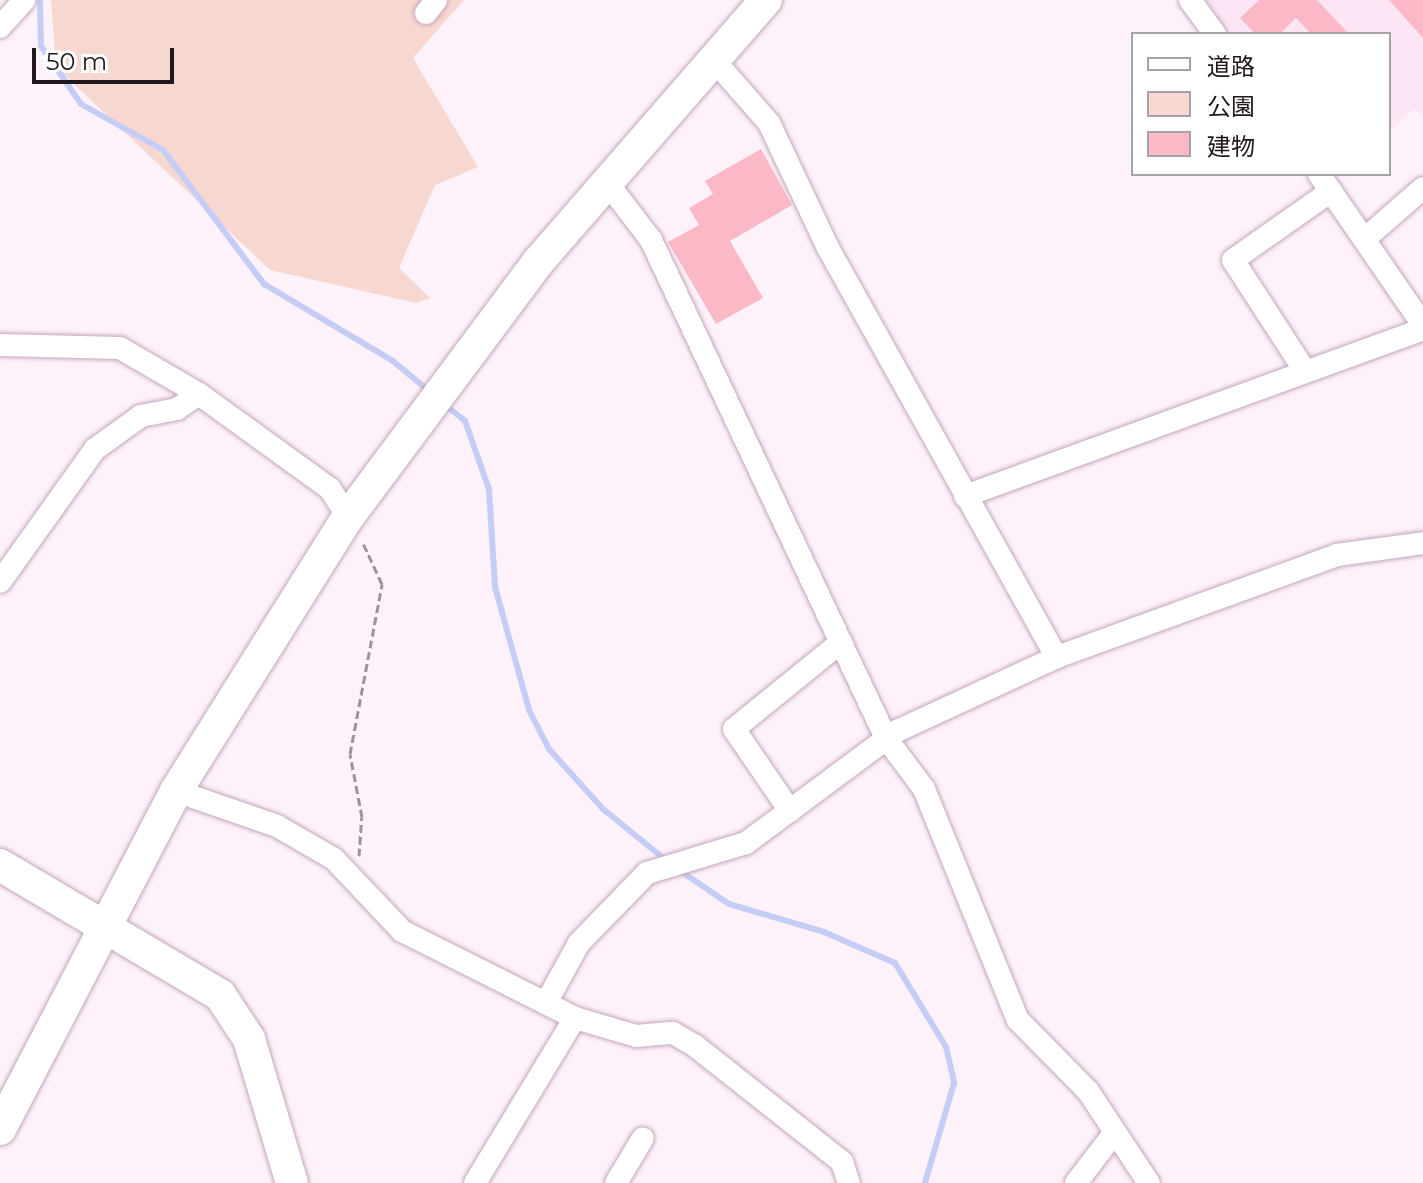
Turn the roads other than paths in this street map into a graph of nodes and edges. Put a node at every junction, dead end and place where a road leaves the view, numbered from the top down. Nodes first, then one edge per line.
1 (24, 0) edge
2 (766, 0) edge
3 (1190, 0) edge
4 (0, 27) edge
5 (1214, 32) edge
6 (713, 59) junction
7 (605, 180) junction
8 (1325, 182) edge
9 (1423, 188) edge
10 (1367, 237) junction
11 (1423, 327) edge
12 (0, 345) edge
13 (1305, 371) junction
14 (199, 394) junction
15 (965, 496) junction
16 (348, 517) junction
17 (1423, 543) edge
18 (0, 582) edge
19 (841, 642) junction
20 (1057, 657) junction
21 (886, 738) junction
22 (176, 791) junction
23 (790, 811) junction
24 (0, 865) edge
25 (101, 923) junction
26 (546, 1003) junction
27 (575, 1018) junction
28 (2, 1120) edge
29 (1115, 1132) junction
30 (643, 1138) dead end
31 (292, 1183) edge
32 (475, 1183) edge
33 (616, 1183) edge
34 (849, 1183) edge
35 (1076, 1183) edge
36 (1149, 1183) edge

1 - 4 street
2 - 6 street
3 - 5 street
6 - 7 street
6 - 15 street
7 - 16 street
7 - 19 street
8 - 10 street
8 - 13 street
9 - 10 street
10 - 11 street
11 - 13 street
12 - 14 street
13 - 15 street
14 - 16 street
14 - 18 street
15 - 20 street
16 - 22 street
17 - 20 street
19 - 21 street
19 - 23 street
20 - 21 street
21 - 23 street
21 - 29 street
22 - 25 street
22 - 26 street
23 - 26 street
24 - 25 street
25 - 28 street
25 - 31 street
26 - 27 street
27 - 32 street
27 - 34 street
29 - 35 street
29 - 36 street
30 - 33 street

